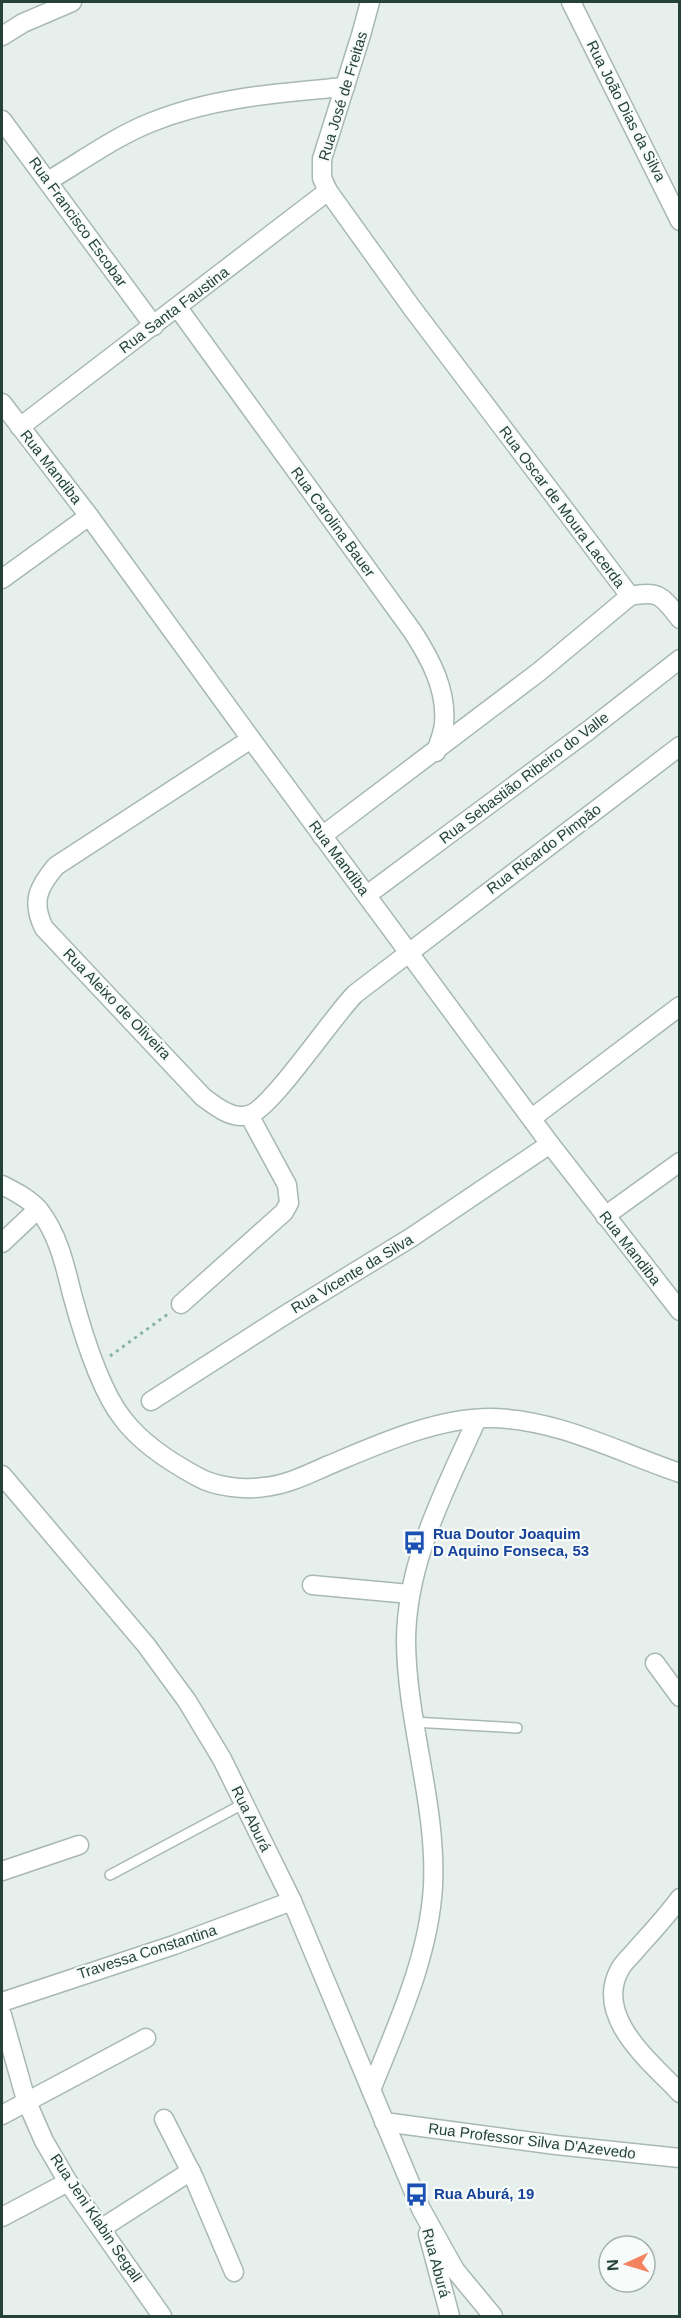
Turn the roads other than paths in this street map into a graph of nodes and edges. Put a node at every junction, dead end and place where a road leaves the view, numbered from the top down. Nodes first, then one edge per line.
1 (72, 2) edge
2 (370, 2) edge
3 (571, 2) edge
4 (2, 36) edge
5 (345, 87) junction
6 (2, 120) edge
7 (48, 181) junction
8 (328, 191) junction
9 (680, 221) edge
10 (178, 308) junction
11 (154, 326) junction
12 (2, 403) edge
13 (20, 427) junction
14 (89, 516) junction
15 (2, 579) edge
16 (630, 596) junction
17 (680, 619) edge
18 (680, 659) edge
19 (251, 739) junction
20 (680, 746) edge
21 (436, 752) junction
22 (322, 836) junction
23 (367, 895) junction
24 (408, 952) junction
25 (680, 1006) edge
26 (249, 1115) junction
27 (532, 1118) junction
28 (550, 1144) junction
29 (680, 1162) edge
30 (2, 1185) edge
31 (38, 1209) junction
32 (605, 1216) junction
33 (2, 1243) edge
34 (181, 1304) road end
35 (680, 1311) edge
36 (151, 1401) dead end
37 (477, 1419) junction
38 (680, 1473) edge
39 (2, 1475) edge
40 (312, 1585) dead end
41 (410, 1593) junction
42 (656, 1663) dead end
43 (680, 1697) edge
44 (413, 1722) junction
45 (517, 1728) dead end
46 (243, 1804) junction
47 (79, 1845) dead end
48 (2, 1871) edge
49 (110, 1875) dead end
50 (680, 1898) edge
51 (292, 1901) junction
52 (2, 2002) edge
53 (2, 2015) edge
54 (146, 2038) dead end
55 (371, 2090) junction
56 (680, 2093) edge
57 (26, 2100) junction
58 (2, 2115) edge
59 (164, 2119) dead end
60 (384, 2122) junction
61 (680, 2158) edge
62 (191, 2171) junction
63 (68, 2182) junction
64 (421, 2210) junction
65 (2, 2217) edge
66 (102, 2228) junction
67 (234, 2272) dead end
68 (162, 2316) edge
69 (450, 2316) edge
70 (493, 2316) edge

1 - 4 street
2 - 5 street, Rua José de Freitas
3 - 9 street, Rua João Dias da Silva
5 - 7 street
5 - 8 street, Rua José de Freitas
6 - 7 street, Rua Francisco Escobar
7 - 11 street, Rua Francisco Escobar
8 - 10 street, Rua Santa Faustina
8 - 16 street, Rua Oscar de Moura Lacerda
10 - 11 street, Rua Santa Faustina
10 - 21 street, Rua Carolina Bauer
11 - 13 street, Rua Santa Faustina
12 - 13 street, Rua Mandiba
13 - 14 street, Rua Mandiba
14 - 15 street
14 - 19 street, Rua Mandiba
16 - 17 street
16 - 21 street, Rua Oscar de Moura Lacerda
18 - 23 street, Rua Sebastião Ribeiro do Valle
19 - 22 street, Rua Mandiba
19 - 26 street, Rua Aleixo de Oliveira
20 - 24 street, Rua Ricardo Pimpão
21 - 22 street, Rua Oscar de Moura Lacerda
22 - 23 street, Rua Mandiba
23 - 24 street, Rua Mandiba
24 - 26 street
24 - 27 street, Rua Mandiba
25 - 27 street
26 - 34 street
27 - 28 street, Rua Mandiba
28 - 32 street, Rua Mandiba
28 - 36 street, Rua Vicente da Silva
29 - 32 street
30 - 31 street
31 - 33 street
31 - 37 street
32 - 35 street, Rua Mandiba
37 - 38 street
37 - 41 street
39 - 46 street, Rua Aburá
40 - 41 street
41 - 44 street
42 - 43 street
44 - 45 lane
44 - 55 street
46 - 49 lane
46 - 51 street, Rua Aburá
47 - 48 street
50 - 56 street
51 - 52 street, Travessa Constantina
51 - 55 street, Rua Aburá
53 - 57 street, Rua Jeni Klabin Segall
54 - 57 street
55 - 60 street, Rua Aburá
57 - 58 street
57 - 63 street, Rua Jeni Klabin Segall
59 - 62 street
60 - 61 street, Rua Professor Silva D'Azevedo
60 - 64 street, Rua Aburá
62 - 66 street
62 - 67 street
63 - 65 street
63 - 66 street, Rua Jeni Klabin Segall
64 - 69 street, Rua Aburá
64 - 70 street, Rua Aburá
66 - 68 street, Rua Jeni Klabin Segall

